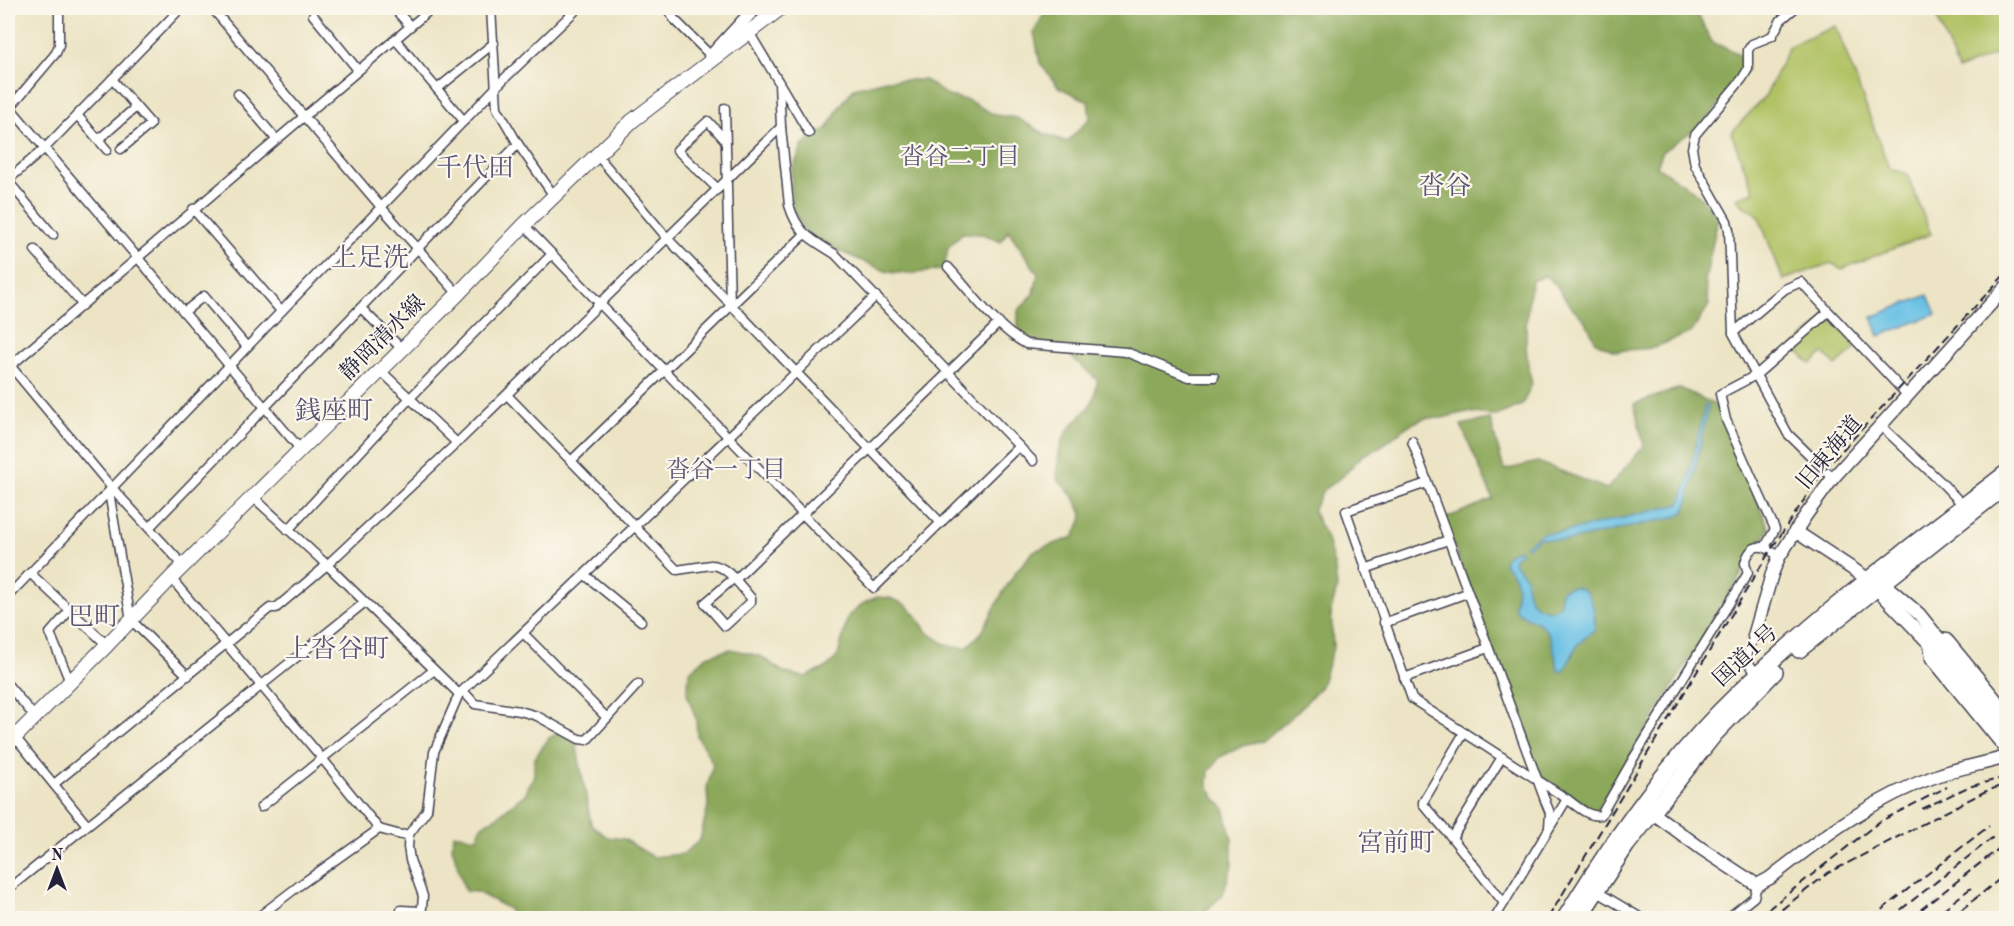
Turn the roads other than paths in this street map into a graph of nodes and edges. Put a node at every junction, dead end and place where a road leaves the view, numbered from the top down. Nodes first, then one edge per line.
1 (59, 8) edge
2 (181, 8) edge
3 (212, 8) edge
4 (394, 8) edge
5 (432, 8) edge
6 (491, 8) edge
7 (578, 8) edge
8 (667, 8) edge
9 (755, 8) edge
10 (781, 8) edge
11 (1795, 8) edge
12 (313, 15) dead end
13 (410, 26) junction
14 (749, 32) junction
15 (394, 39) junction
16 (494, 43) junction
17 (709, 60) junction
18 (358, 70) junction
19 (112, 79) junction
20 (779, 83) junction
21 (497, 87) junction
22 (437, 89) junction
23 (238, 94) dead end
24 (136, 107) junction
25 (8, 108) edge
26 (725, 108) dead end
27 (77, 115) junction
28 (304, 116) junction
29 (464, 121) junction
30 (781, 127) junction
31 (810, 134) dead end
32 (276, 139) junction
33 (98, 140) junction
34 (725, 140) junction
35 (518, 144) junction
36 (45, 148) junction
37 (121, 149) dead end
38 (106, 150) dead end
39 (597, 155) junction
40 (8, 180) edge
41 (726, 181) junction
42 (718, 189) junction
43 (554, 196) junction
44 (381, 207) junction
45 (193, 209) junction
46 (524, 225) junction
47 (53, 235) dead end
48 (804, 235) junction
49 (668, 238) junction
50 (418, 249) junction
51 (35, 250) dead end
52 (552, 254) junction
53 (138, 257) junction
54 (948, 267) dead end
55 (458, 294) junction
56 (2004, 295) edge
57 (876, 296) junction
58 (82, 304) junction
59 (600, 304) junction
60 (731, 305) junction
61 (361, 308) junction
62 (281, 311) junction
63 (184, 312) junction
64 (1828, 312) junction
65 (999, 323) junction
66 (1733, 333) junction
67 (247, 346) junction
68 (402, 349) junction
69 (8, 366) edge
70 (229, 366) junction
71 (380, 370) junction
72 (665, 370) junction
73 (797, 372) junction
74 (948, 372) junction
75 (1756, 375) junction
76 (1214, 377) dead end
77 (507, 395) junction
78 (1908, 396) junction
79 (410, 398) junction
80 (265, 407) junction
81 (1881, 426) junction
82 (729, 437) junction
83 (1412, 441) dead end
84 (457, 443) junction
85 (1019, 446) junction
86 (870, 448) junction
87 (301, 450) junction
88 (571, 461) junction
89 (1033, 461) dead end
90 (2007, 473) edge
91 (1833, 478) junction
92 (1427, 483) junction
93 (2007, 486) edge
94 (112, 488) junction
95 (253, 497) junction
96 (1964, 506) junction
97 (802, 514) junction
98 (941, 523) junction
99 (636, 527) junction
100 (149, 528) junction
101 (288, 530) junction
102 (1795, 531) junction
103 (1448, 540) junction
104 (1765, 548) junction
105 (1779, 557) junction
106 (184, 566) junction
107 (327, 566) junction
108 (1365, 569) junction
109 (30, 573) junction
110 (585, 575) junction
111 (171, 578) junction
112 (734, 580) junction
113 (1874, 582) junction
114 (1467, 593) junction
115 (8, 596) edge
116 (364, 603) junction
117 (70, 610) junction
118 (131, 620) junction
119 (641, 621) dead end
120 (1384, 623) junction
121 (524, 633) junction
122 (1754, 636) joint
123 (1933, 639) junction
124 (228, 644) junction
125 (107, 645) junction
126 (1488, 648) junction
127 (434, 670) junction
128 (1758, 674) junction
129 (188, 676) junction
130 (1404, 678) junction
131 (70, 681) junction
132 (638, 684) dead end
133 (8, 685) edge
134 (261, 685) junction
135 (461, 692) junction
136 (2007, 709) edge
137 (35, 717) junction
138 (607, 718) junction
139 (2007, 722) edge
140 (1464, 733) junction
141 (2006, 737) edge
142 (11, 740) edge
143 (2007, 752) edge
144 (321, 757) junction
145 (1502, 757) junction
146 (2007, 757) edge
147 (1537, 780) junction
148 (54, 784) junction
149 (1567, 799) junction
150 (261, 807) dead end
151 (1647, 809) junction
152 (87, 825) junction
153 (1549, 828) junction
154 (379, 830) junction
155 (409, 834) junction
156 (1452, 838) junction
157 (1757, 885) junction
158 (8, 889) edge
159 (1596, 891) junction
160 (1504, 903) junction
161 (421, 915) edge
162 (257, 918) edge
163 (399, 918) edge
164 (1495, 918) edge
165 (1565, 918) edge
166 (1579, 918) edge
167 (1641, 918) edge
168 (1728, 918) edge

1 - 25 street
2 - 19 street
3 - 28 street
4 - 13 street
5 - 13 street
6 - 16 street
7 - 21 street
8 - 17 street
9 - 17 street
10 - 14 main road, 静岡清水線
11 - 66 street
12 - 18 street
13 - 15 street
14 - 17 main road, 静岡清水線
14 - 20 street
15 - 18 street
15 - 22 street
16 - 21 street
16 - 22 street
17 - 39 main road, 静岡清水線
18 - 28 street
19 - 24 street
19 - 27 street
20 - 30 street
20 - 31 street
21 - 29 street
21 - 35 street
22 - 29 street
23 - 32 street
24 - 33 street
24 - 37 street
25 - 36 street
26 - 34 street
27 - 33 street
27 - 36 street
28 - 32 street
28 - 44 street
29 - 44 street
30 - 41 street
30 - 48 street
32 - 45 street
33 - 38 street
34 - 41 street
34 - 42 street
35 - 43 street
35 - 50 street
36 - 40 street
36 - 53 street
39 - 43 main road, 静岡清水線
39 - 49 street
40 - 47 street
41 - 42 street
41 - 60 street
42 - 49 street
43 - 46 main road, 静岡清水線
44 - 50 street
44 - 62 street
45 - 53 street
45 - 62 street
46 - 52 street
46 - 55 main road, 静岡清水線
48 - 57 street
48 - 60 street
49 - 59 street
49 - 60 street
50 - 55 street
50 - 61 street
51 - 58 street
52 - 59 street
52 - 79 street
53 - 58 street
53 - 63 street
54 - 65 street
55 - 68 main road, 静岡清水線
56 - 78 street, 旧東海道
57 - 73 street
57 - 74 street
58 - 69 street
59 - 72 street
59 - 77 street
60 - 72 street
60 - 73 street
61 - 68 street
61 - 80 street
62 - 67 street
63 - 67 street
63 - 70 street
64 - 66 street
64 - 75 street
64 - 78 street
65 - 74 street
65 - 76 street
66 - 75 street
67 - 70 street
68 - 71 main road, 静岡清水線
69 - 94 street
70 - 80 street
70 - 94 street
71 - 79 street
71 - 87 main road, 静岡清水線
72 - 82 street
72 - 88 street
73 - 82 street
73 - 86 street
74 - 85 street
74 - 86 street
75 - 91 street
75 - 104 street
77 - 84 street
77 - 88 street
78 - 81 street, 旧東海道
79 - 84 street
79 - 101 street
80 - 87 street
80 - 100 street
81 - 91 street, 旧東海道
81 - 96 street
82 - 97 street
82 - 99 street
83 - 92 street
84 - 107 street
85 - 89 street
85 - 98 street
86 - 97 street
86 - 98 street
87 - 95 main road, 静岡清水線
88 - 99 street
90 - 96 highway, 国道1号
91 - 102 street, 旧東海道
92 - 103 street
92 - 108 street
93 - 113 highway, 国道1号
94 - 100 street
94 - 109 street
94 - 118 street
95 - 101 street
95 - 106 main road, 静岡清水線
96 - 113 highway, 国道1号
97 - 98 street
97 - 112 street
99 - 110 street
99 - 112 street
100 - 106 street
101 - 107 street
102 - 105 street, 旧東海道
102 - 113 street
103 - 108 street
103 - 114 street
104 - 105 street
104 - 149 street
105 - 122 street, 旧東海道
106 - 111 main road, 静岡清水線
107 - 116 street
107 - 124 street
108 - 120 street
109 - 115 street
109 - 117 street
110 - 119 street
110 - 121 street
111 - 118 main road, 静岡清水線
111 - 124 street
112 - 112 street
113 - 123 street
113 - 128 highway, 国道1号
113 - 151 highway, 国道1号
114 - 120 street
114 - 126 street
116 - 127 street
116 - 134 street
117 - 125 street
117 - 131 street
118 - 125 main road, 静岡清水線
118 - 129 street
120 - 130 street
121 - 135 street
121 - 138 street
122 - 128 street, 旧東海道
123 - 136 street
123 - 139 street
123 - 141 street
123 - 143 street
124 - 129 street
124 - 134 street
125 - 131 main road, 静岡清水線
126 - 130 street
126 - 147 street
127 - 135 street
127 - 144 street
128 - 151 highway, 国道1号
129 - 148 street
130 - 140 street
131 - 137 main road, 静岡清水線
132 - 138 street
133 - 137 street
134 - 144 street
134 - 152 street
135 - 138 street
135 - 155 street
137 - 142 main road, 静岡清水線
140 - 145 street
140 - 156 street
142 - 148 street
144 - 150 street
144 - 154 street
145 - 147 street
145 - 156 street
146 - 157 street
147 - 149 street
147 - 153 street
148 - 152 street
149 - 153 street
151 - 157 street
151 - 159 highway, 国道1号
151 - 165 highway, 国道1号
152 - 158 street
153 - 160 street
154 - 155 street
154 - 162 street
155 - 161 street
156 - 160 street
157 - 168 street
159 - 166 highway, 国道1号
159 - 167 street
160 - 164 street
161 - 163 street

